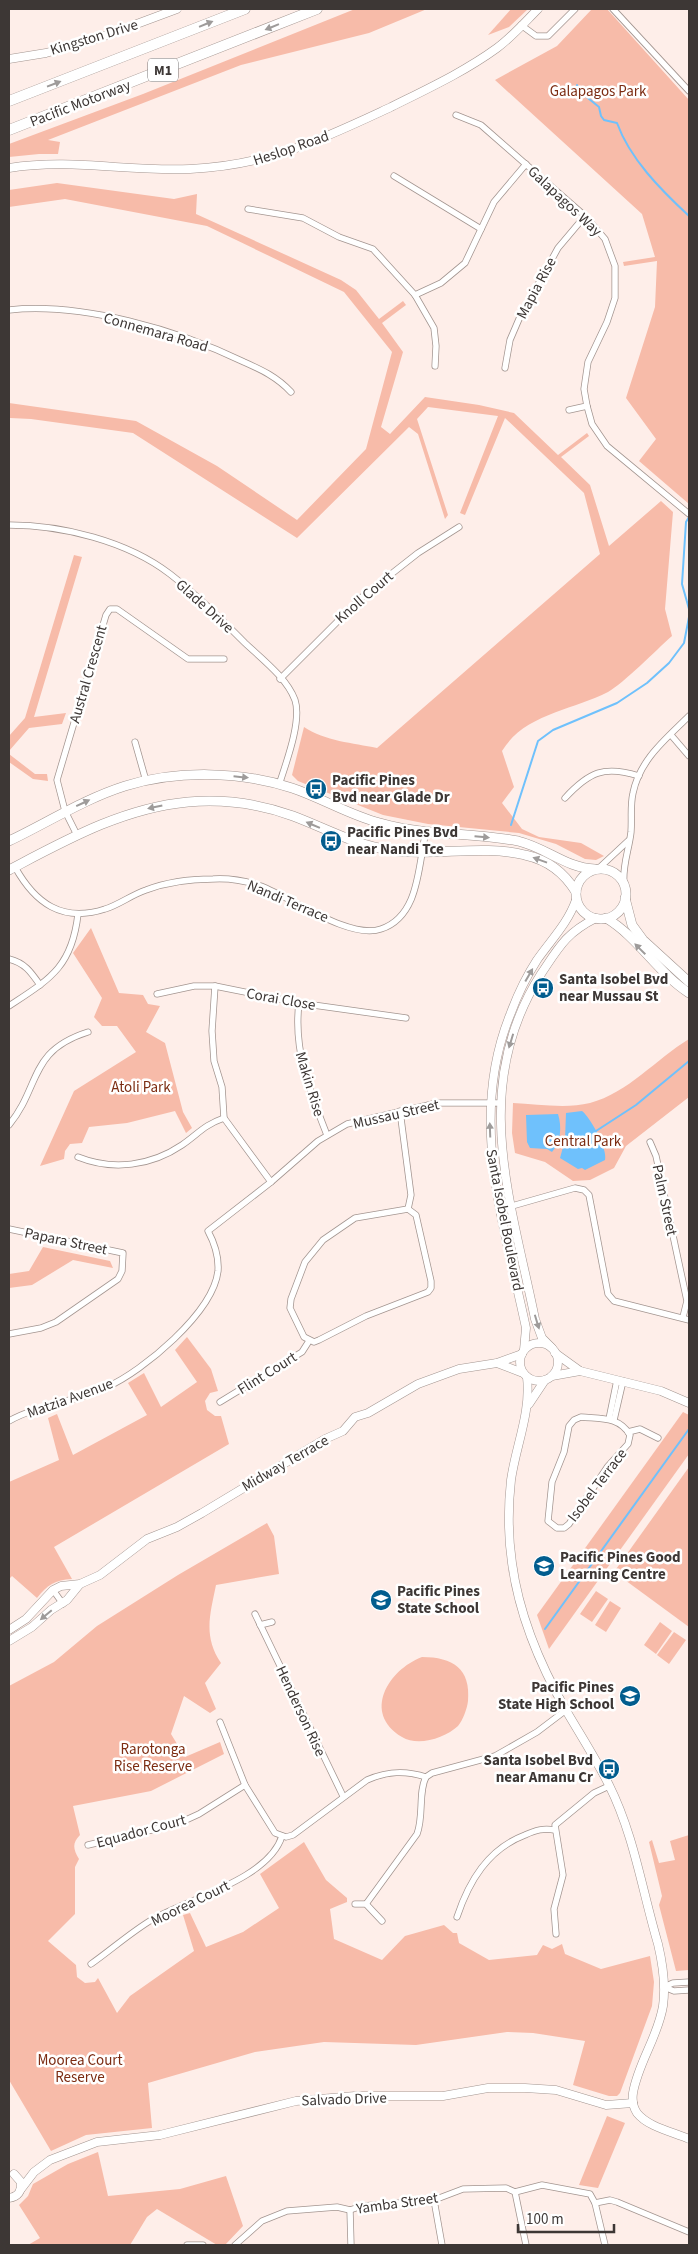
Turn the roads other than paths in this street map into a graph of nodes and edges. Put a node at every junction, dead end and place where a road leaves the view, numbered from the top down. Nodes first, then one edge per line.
1 (177, 9) edge
2 (245, 9) edge
3 (317, 9) edge
4 (538, 9) edge
5 (575, 9) edge
6 (613, 9) edge
7 (521, 25) junction
8 (9, 60) edge
9 (689, 91) edge
10 (9, 101) edge
11 (456, 115) dead end
12 (9, 130) edge
13 (526, 164) junction
14 (9, 168) edge
15 (394, 176) dead end
16 (248, 209) dead end
17 (584, 216) junction
18 (481, 229) junction
19 (415, 296) junction
20 (9, 310) edge
21 (435, 366) dead end
22 (505, 368) dead end
23 (290, 392) dead end
24 (586, 406) junction
25 (569, 410) dead end
26 (689, 514) edge
27 (9, 525) edge
28 (459, 527) dead end
29 (224, 659) dead end
30 (280, 679) junction
31 (689, 716) edge
32 (671, 735) junction
33 (135, 742) dead end
34 (689, 756) edge
35 (638, 776) junction
36 (146, 781) junction
37 (279, 784) junction
38 (565, 798) dead end
39 (65, 811) junction
40 (426, 832) junction
41 (77, 835) junction
42 (9, 841) edge
43 (628, 841) junction
44 (422, 853) junction
45 (12, 869) edge
46 (597, 869) junction
47 (624, 885) junction
48 (576, 896) junction
49 (625, 897) junction
50 (78, 914) junction
51 (596, 918) junction
52 (606, 918) junction
53 (9, 959) edge
54 (689, 982) edge
55 (40, 986) junction
56 (215, 986) junction
57 (689, 993) edge
58 (157, 994) dead end
59 (300, 1003) junction
60 (9, 1006) edge
61 (406, 1018) dead end
62 (88, 1032) dead end
63 (491, 1103) junction
64 (500, 1104) junction
65 (400, 1111) junction
66 (224, 1118) junction
67 (9, 1125) edge
68 (327, 1135) junction
69 (650, 1142) dead end
70 (78, 1157) dead end
71 (272, 1182) junction
72 (512, 1206) junction
73 (408, 1209) junction
74 (9, 1229) edge
75 (208, 1231) joint
76 (686, 1318) edge
77 (9, 1334) edge
78 (309, 1341) junction
79 (554, 1351) junction
80 (523, 1352) junction
81 (497, 1363) junction
82 (580, 1371) junction
83 (525, 1375) junction
84 (548, 1378) junction
85 (620, 1381) junction
86 (220, 1402) dead end
87 (689, 1403) edge
88 (528, 1406) junction
89 (611, 1420) junction
90 (9, 1421) edge
91 (628, 1432) junction
92 (658, 1438) dead end
93 (80, 1584) junction
94 (53, 1590) junction
95 (63, 1604) junction
96 (256, 1614) dead end
97 (272, 1622) dead end
98 (260, 1625) junction
99 (9, 1630) edge
100 (9, 1641) edge
101 (566, 1710) junction
102 (220, 1722) dead end
103 (426, 1777) junction
104 (246, 1786) junction
105 (609, 1786) junction
106 (343, 1796) junction
107 (555, 1830) junction
108 (282, 1836) junction
109 (88, 1845) dead end
110 (355, 1904) dead end
111 (366, 1904) junction
112 (457, 1917) dead end
113 (382, 1921) dead end
114 (556, 1934) dead end
115 (91, 1964) dead end
116 (689, 1982) edge
117 (664, 1987) junction
118 (689, 1990) edge
119 (633, 2103) junction
120 (689, 2139) edge
121 (34, 2172) junction
122 (10, 2173) edge
123 (21, 2189) junction
124 (515, 2192) junction
125 (9, 2199) edge
126 (434, 2200) junction
127 (596, 2203) junction
128 (350, 2210) junction
129 (689, 2232) edge
130 (187, 2245) edge
131 (203, 2245) edge
132 (235, 2245) edge
133 (351, 2245) edge
134 (442, 2245) edge
135 (526, 2245) edge
136 (605, 2245) edge

1 - 8 street, Kingston Drive
10 -> 2 highway, Pacific Motorway / M1
3 -> 12 highway, Pacific Motorway / M1
4 - 7 street, Heslop Road
5 - 7 street
6 - 9 street
7 - 14 street, Heslop Road
11 - 13 street, Galapagos Way
13 - 17 street, Galapagos Way
13 - 18 street
15 - 18 street
16 - 19 street
17 - 22 street, Mapia Rise
17 - 24 street, Galapagos Way
18 - 19 street
19 - 21 street
20 - 23 street, Connemara Road
24 - 25 street
24 - 26 street, Galapagos Way
27 - 30 street, Glade Drive
28 - 30 street, Knoll Court
29 - 39 street, Austral Crescent
30 - 37 street, Glade Drive
31 - 32 street
32 - 34 street
32 - 35 street
33 - 36 street
35 - 38 street
35 - 43 street
36 -> 37 main road
39 -> 36 main road
37 - 40 main road
39 - 41 street, Austral Crescent
39 - 42 main road
40 - 44 street, Nandi Terrace
40 -> 46 main road
44 -> 41 main road
41 - 45 main road
43 - 46 street
43 - 47 street
48 -> 44 main road
44 - 50 street, Nandi Terrace
45 - 50 street, Nandi Terrace
46 - 47 main road
46 - 48 main road
47 - 49 main road
48 - 51 main road
63 -> 48 street, Santa Isobel Boulevard
49 - 52 main road
49 - 54 main road
50 - 55 street
51 - 52 main road
51 -> 64 street, Santa Isobel Boulevard
57 -> 52 main road
53 - 55 street
55 - 60 street
56 - 58 street, Corai Close
56 - 59 street, Corai Close
56 - 66 street
59 - 61 street, Corai Close
59 - 68 street, Makin Rise
62 - 67 street
63 - 64 street, Mussau Street
63 - 65 street, Mussau Street
80 -> 63 street, Santa Isobel Boulevard
64 - 72 street, Santa Isobel Boulevard
65 - 68 street, Mussau Street
65 - 73 street
66 - 70 street
66 - 71 street
68 - 71 street, Mussau Street
69 - 76 street, Palm Street
71 - 75 street, Mussau Street
72 - 76 street
72 -> 79 street, Santa Isobel Boulevard
73 - 78 street
73 - 78 street
74 - 77 street, Papara Street
75 - 90 street, Matzia Avenue
78 - 86 street, Flint Court
79 - 80 street
79 - 82 street, Santa Isobel Boulevard
79 - 84 street
80 - 81 street, Midway Terrace
80 - 83 street
81 - 83 street, Midway Terrace
81 - 93 street, Midway Terrace
82 - 84 street
82 - 85 street
83 - 84 street
83 - 88 street
84 - 88 street
85 - 87 street
85 - 89 street
88 - 101 street
89 - 91 street, Isobel Terrace
89 - 91 street, Isobel Terrace
91 - 92 street, Isobel Terrace
93 - 94 street, Midway Terrace
93 - 95 street, Midway Terrace
94 - 95 street
94 - 99 street
95 -> 100 street, Midway Terrace
96 - 98 street, Henderson Rise
97 - 98 street
98 - 106 street, Henderson Rise
101 - 103 street
101 - 105 street
102 - 104 street
103 - 106 street
103 - 111 street
104 - 108 street
104 - 109 street, Equador Court
105 - 107 street
105 - 117 street
106 - 108 street
107 - 112 street
107 - 114 street
108 - 115 street, Moorea Court
110 - 111 street
111 - 113 street
116 - 117 street
117 - 118 street
117 - 119 street
119 - 120 street
119 - 121 street, Salvado Drive
121 - 122 street, Salvado Drive
121 - 123 street, Salvado Drive
122 - 123 street, Salvado Drive
123 - 125 street, Salvado Drive
124 - 126 street, Yamba Street
124 - 127 street
124 - 135 street
126 - 128 street, Yamba Street
126 - 134 street
127 - 129 street
127 - 136 street
128 - 132 street, Yamba Street
128 - 133 street
130 - 131 street

